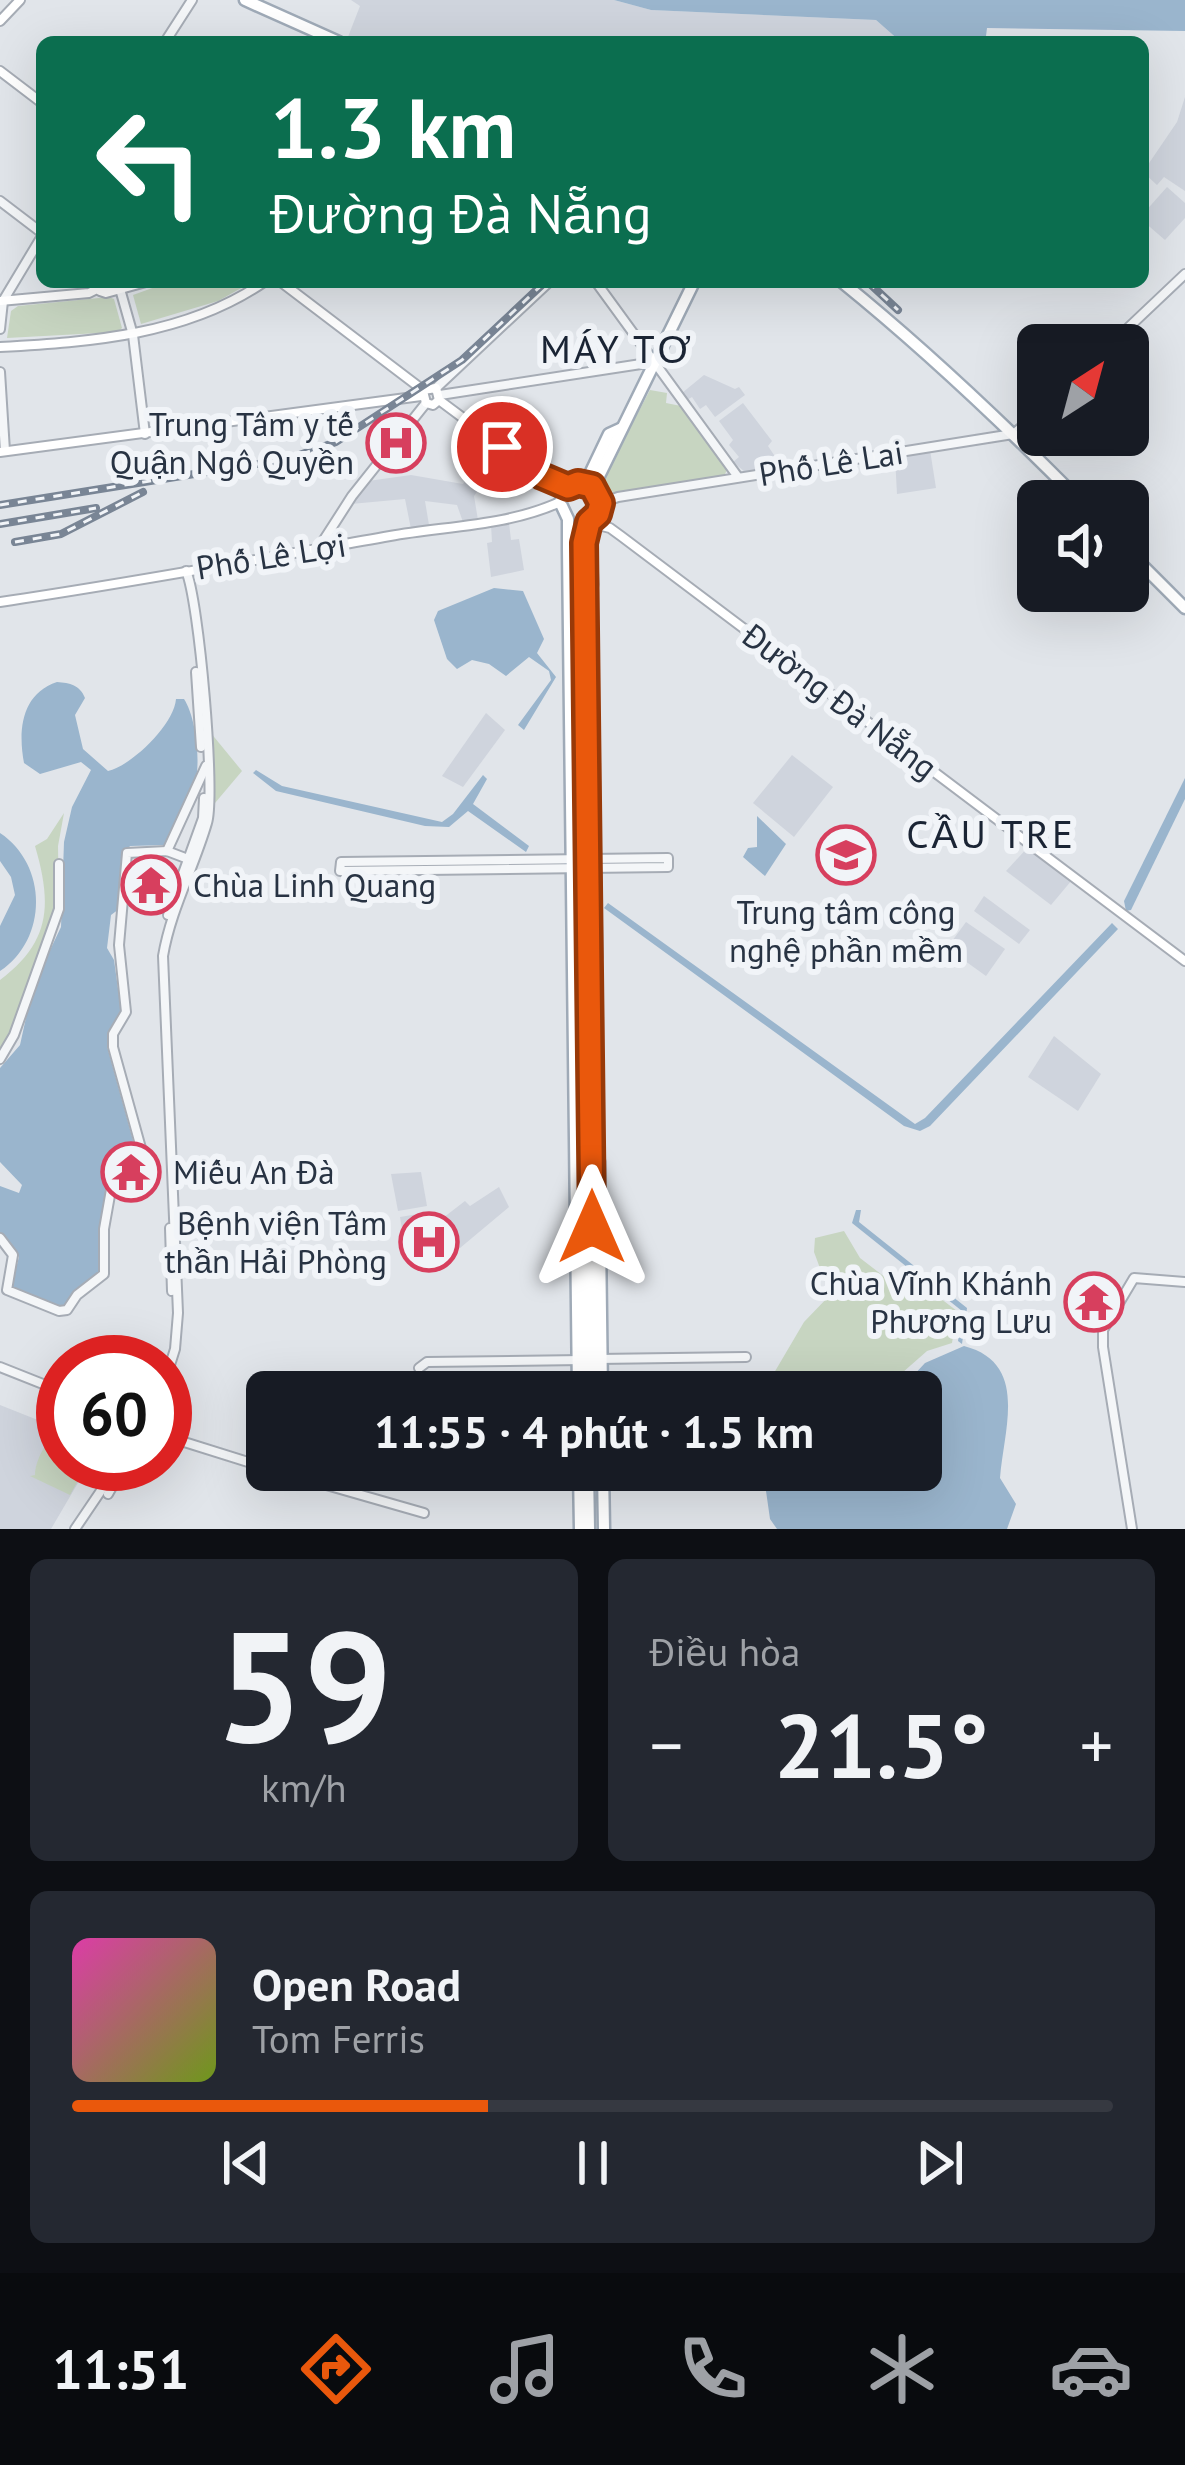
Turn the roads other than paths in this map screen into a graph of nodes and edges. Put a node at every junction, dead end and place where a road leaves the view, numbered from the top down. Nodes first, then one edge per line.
1 (20, 0) edge
2 (192, 0) edge
3 (244, 0) edge
4 (0, 21) edge
5 (169, 36) edge
6 (325, 36) edge
7 (0, 71) edge
8 (36, 98) edge
9 (0, 201) edge
10 (36, 229) edge
11 (36, 244) edge
12 (1185, 274) edge
13 (107, 288) edge
14 (252, 288) edge
15 (289, 288) edge
16 (543, 288) edge
17 (600, 288) edge
18 (691, 288) edge
19 (850, 288) edge
20 (2, 301) edge
21 (1133, 324) edge
22 (0, 328) edge
23 (133, 334) junction
24 (0, 347) edge
25 (654, 362) junction
26 (0, 372) edge
27 (438, 394) junction
28 (424, 396) junction
29 (622, 428) junction
30 (1017, 431) edge
31 (145, 434) junction
32 (1013, 434) junction
33 (3, 452) edge
34 (738, 478) junction
35 (1058, 480) edge
36 (599, 498) junction
37 (567, 503) junction
38 (589, 522) junction
39 (610, 528) junction
40 (579, 543) junction
41 (318, 549) junction
42 (185, 570) junction
43 (1149, 571) edge
44 (0, 602) edge
45 (1185, 608) edge
46 (580, 630) junction
47 (204, 768) junction
48 (206, 818) junction
49 (167, 851) junction
50 (188, 859) junction
51 (59, 864) dead end
52 (583, 864) junction
53 (380, 866) dead end
54 (179, 891) junction
55 (175, 910) junction
56 (188, 910) dead end
57 (1185, 961) edge
58 (0, 1059) edge
59 (0, 1238) edge
60 (1185, 1282) edge
61 (173, 1335) edge
62 (174, 1335) edge
63 (746, 1357) dead end
64 (589, 1360) junction
65 (0, 1366) edge
66 (419, 1368) dead end
67 (589, 1371) edge
68 (36, 1381) edge
69 (192, 1444) edge
70 (246, 1461) edge
71 (104, 1491) edge
72 (347, 1491) edge
73 (590, 1491) edge
74 (421, 1512) dead end
75 (79, 1529) edge
76 (592, 1529) edge
77 (1132, 1529) edge

1 - 4 main road
2 - 5 street
3 - 6 main road
7 - 8 main road
9 - 10 street
11 - 20 street
12 - 21 street
13 - 20 main road
13 - 23 street
14 - 23 main road
15 - 28 main road
16 - 27 street
17 - 25 street
18 - 25 main road
19 - 32 main road
20 - 22 street
23 - 24 main road
23 - 31 street
25 - 27 street
25 - 29 main road
25 - 34 street
26 - 33 street
27 - 28 main road
27 - 28 main road
27 - 37 main road
28 - 31 main road
28 - 41 street
29 - 36 main road
29 - 37 main road
30 - 32 street, Phố Lê Lai
31 - 33 main road
32 - 34 street, Phố Lê Lai
32 - 35 main road
34 - 36 street, Phố Lê Lai
36 - 37 main road
36 - 38 main road
36 - 39 main road, Đường Đà Nẵng
37 - 38 main road
37 - 40 main road
37 - 41 main road, Phố Lê Lợi
37 - 46 main road
38 - 39 main road, Đường Đà Nẵng
38 - 40 main road
38 - 46 main road
39 - 57 main road, Đường Đà Nẵng
40 - 46 main road
41 - 42 main road, Phố Lê Lợi
42 - 44 main road, Phố Lê Lợi
42 - 47 street
43 - 45 main road
46 - 52 main road
46 - 52 main road
47 - 48 street
47 - 49 street
48 - 50 street
48 - 54 street
49 - 50 street
49 - 59 street
50 - 54 street
51 - 58 street
52 - 52 street
52 - 53 street
52 - 64 main road
54 - 55 street
54 - 61 street
55 - 56 street
55 - 62 street
60 - 77 street
63 - 64 street
64 - 66 street
64 - 67 main road
65 - 68 street
69 - 70 street
71 - 75 street
72 - 74 street
73 - 76 main road

